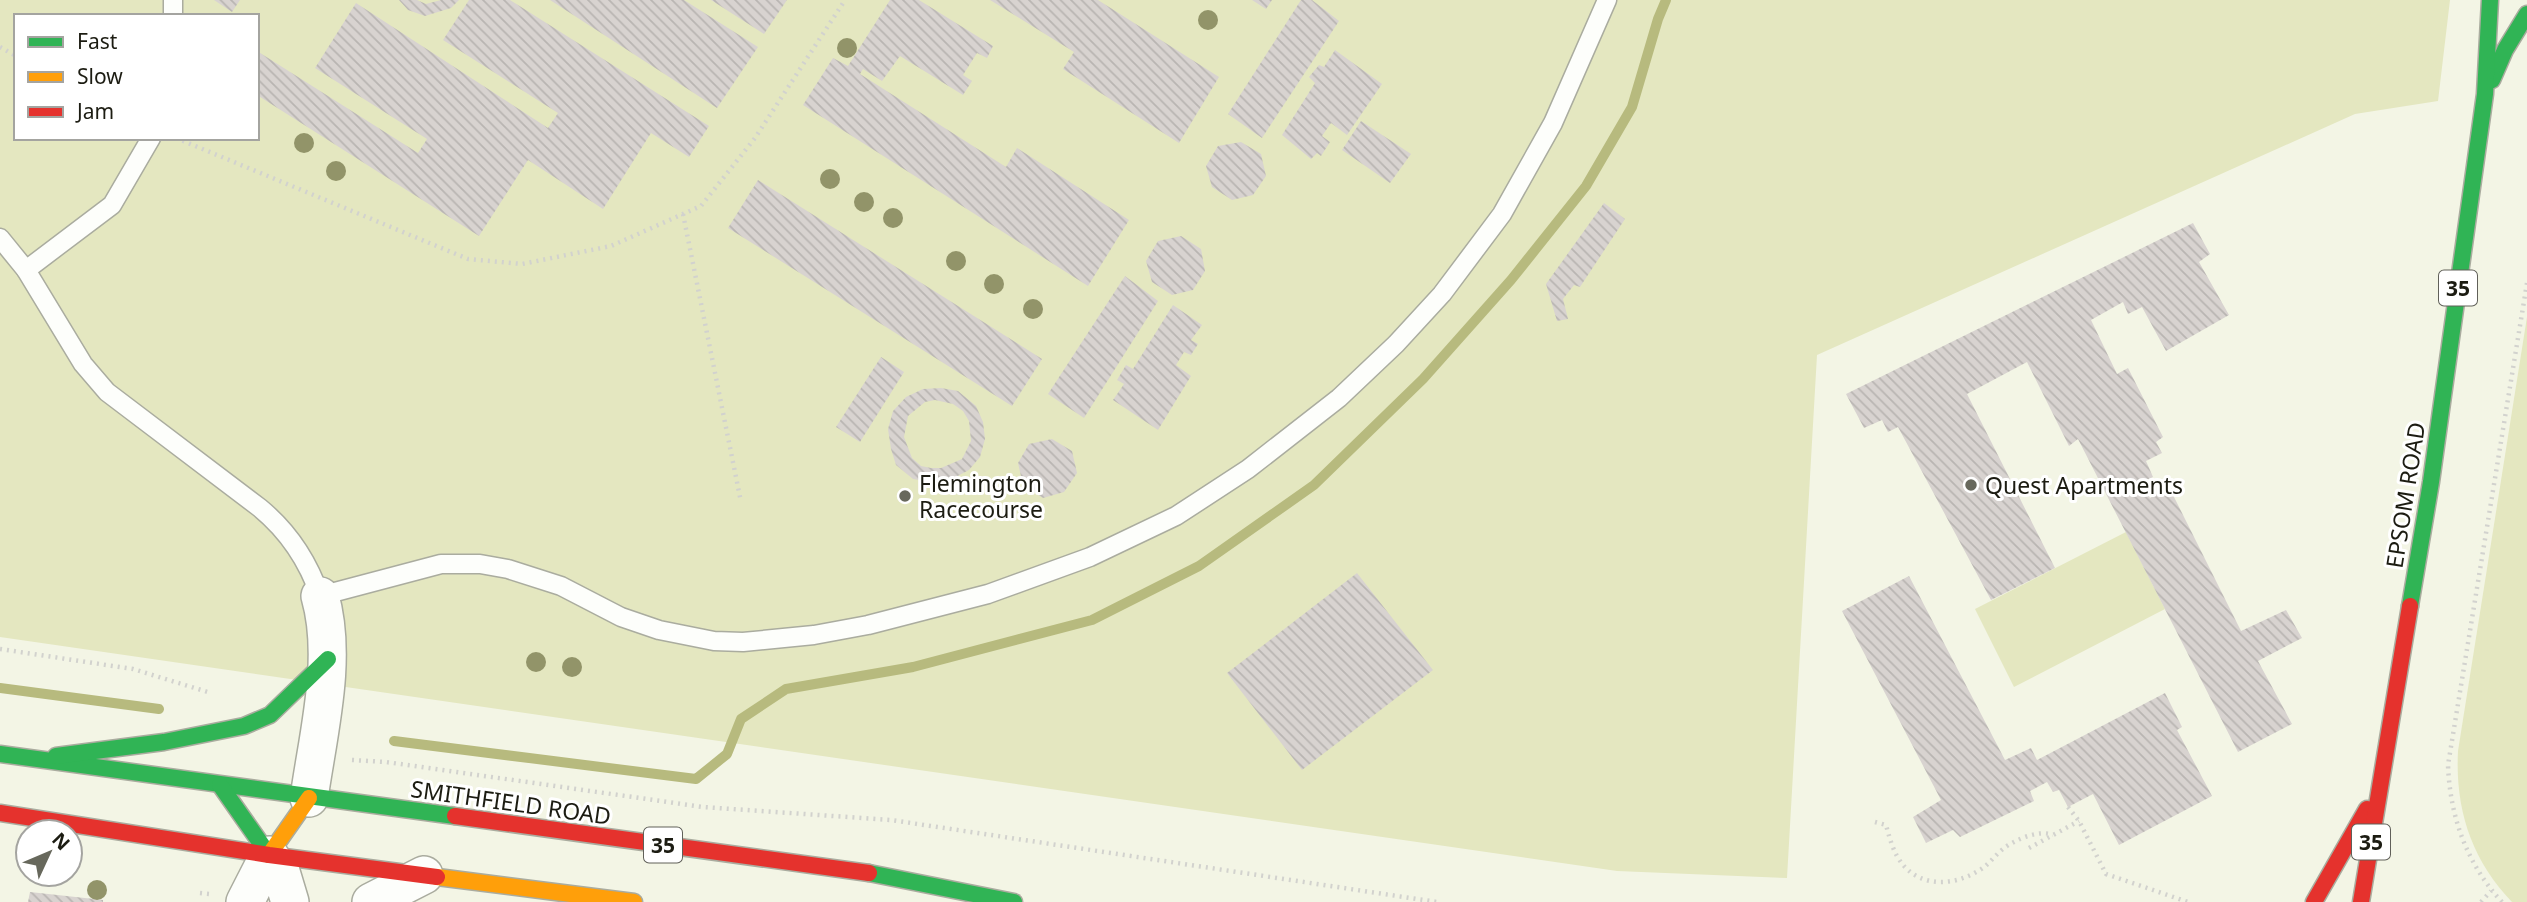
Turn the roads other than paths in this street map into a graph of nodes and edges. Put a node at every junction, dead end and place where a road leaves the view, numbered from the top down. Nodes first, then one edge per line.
1 (1607, 0) edge
2 (2490, 0) edge
3 (2527, 14) edge
4 (2485, 94) junction
5 (150, 140) edge
6 (0, 238) edge
7 (26, 270) junction
8 (320, 597) junction
9 (328, 659) junction
10 (0, 754) edge
11 (36, 759) junction
12 (2381, 783) junction
13 (220, 785) junction
14 (309, 798) junction
15 (0, 813) edge
16 (269, 855) junction
17 (424, 875) junction
18 (245, 902) edge
19 (290, 902) edge
20 (371, 902) edge
21 (634, 902) edge
22 (1014, 902) edge
23 (2314, 902) edge
24 (2361, 902) edge

1 - 8 lane
2 - 4 main road, EPSOM ROAD / 35
3 - 4 main road, EPSOM ROAD / 35
4 - 12 main road, EPSOM ROAD / 35
5 - 7 lane
6 - 7 lane
7 - 8 lane
8 - 9 street
9 - 11 main road
9 - 14 street
10 - 11 main road, SMITHFIELD ROAD / 35
11 - 13 main road, SMITHFIELD ROAD / 35
12 - 23 main road
12 - 24 main road, EPSOM ROAD / 35
13 - 14 main road, SMITHFIELD ROAD / 35
13 - 16 main road
14 - 16 main road
14 - 22 main road, SMITHFIELD ROAD / 35
15 - 16 main road
16 - 17 main road
16 - 18 street
16 - 19 street
17 - 20 street
17 - 21 main road

